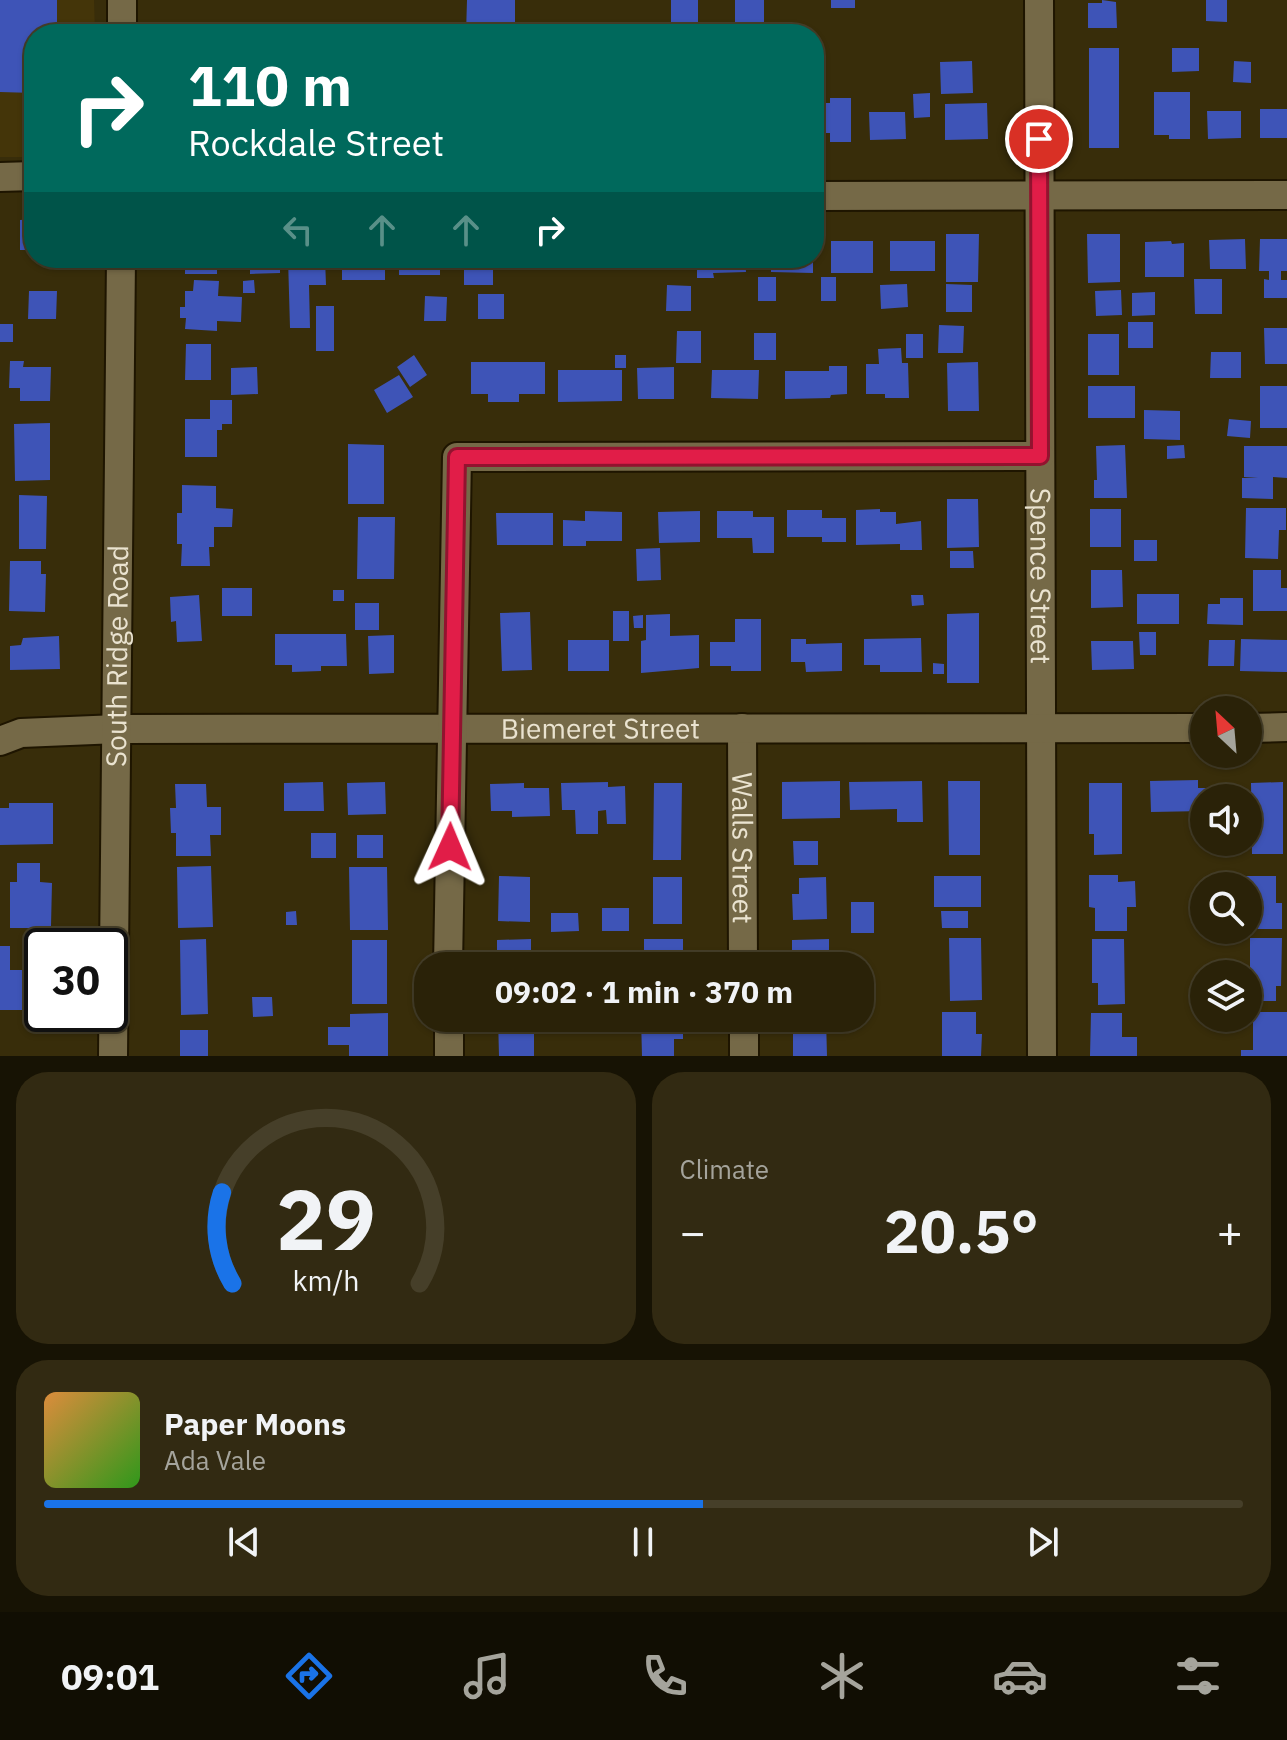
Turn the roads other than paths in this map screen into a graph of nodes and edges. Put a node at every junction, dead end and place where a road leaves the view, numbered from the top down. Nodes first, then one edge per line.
1 (122, 0) edge
2 (1039, 0) edge
3 (122, 24) edge
4 (24, 176) edge
5 (0, 177) edge
6 (1039, 195) junction
7 (1287, 195) edge
8 (824, 196) edge
9 (121, 268) edge
10 (1040, 456) junction
11 (1287, 727) edge
12 (742, 728) junction
13 (1041, 728) junction
14 (1190, 728) edge
15 (1262, 728) edge
16 (118, 729) junction
17 (452, 729) junction
18 (0, 741) edge
19 (448, 952) edge
20 (743, 952) edge
21 (449, 1032) edge
22 (744, 1032) edge
23 (113, 1056) edge
24 (449, 1056) edge
25 (744, 1056) edge
26 (1042, 1056) edge

1 - 3 street
2 - 6 street, Spence Street
4 - 5 street
6 - 7 street
6 - 8 street
6 - 10 street, Spence Street
9 - 16 street, South Ridge Road
10 - 13 street, Spence Street
10 - 17 street
11 - 15 street
12 - 13 street, Biemeret Street
12 - 17 street, Biemeret Street
12 - 20 street, Walls Street
13 - 14 street, Biemeret Street
13 - 26 street, Spence Street
16 - 17 street, Biemeret Street
16 - 18 street, Biemeret Street
16 - 23 street, South Ridge Road
17 - 19 street
21 - 24 street
22 - 25 street

